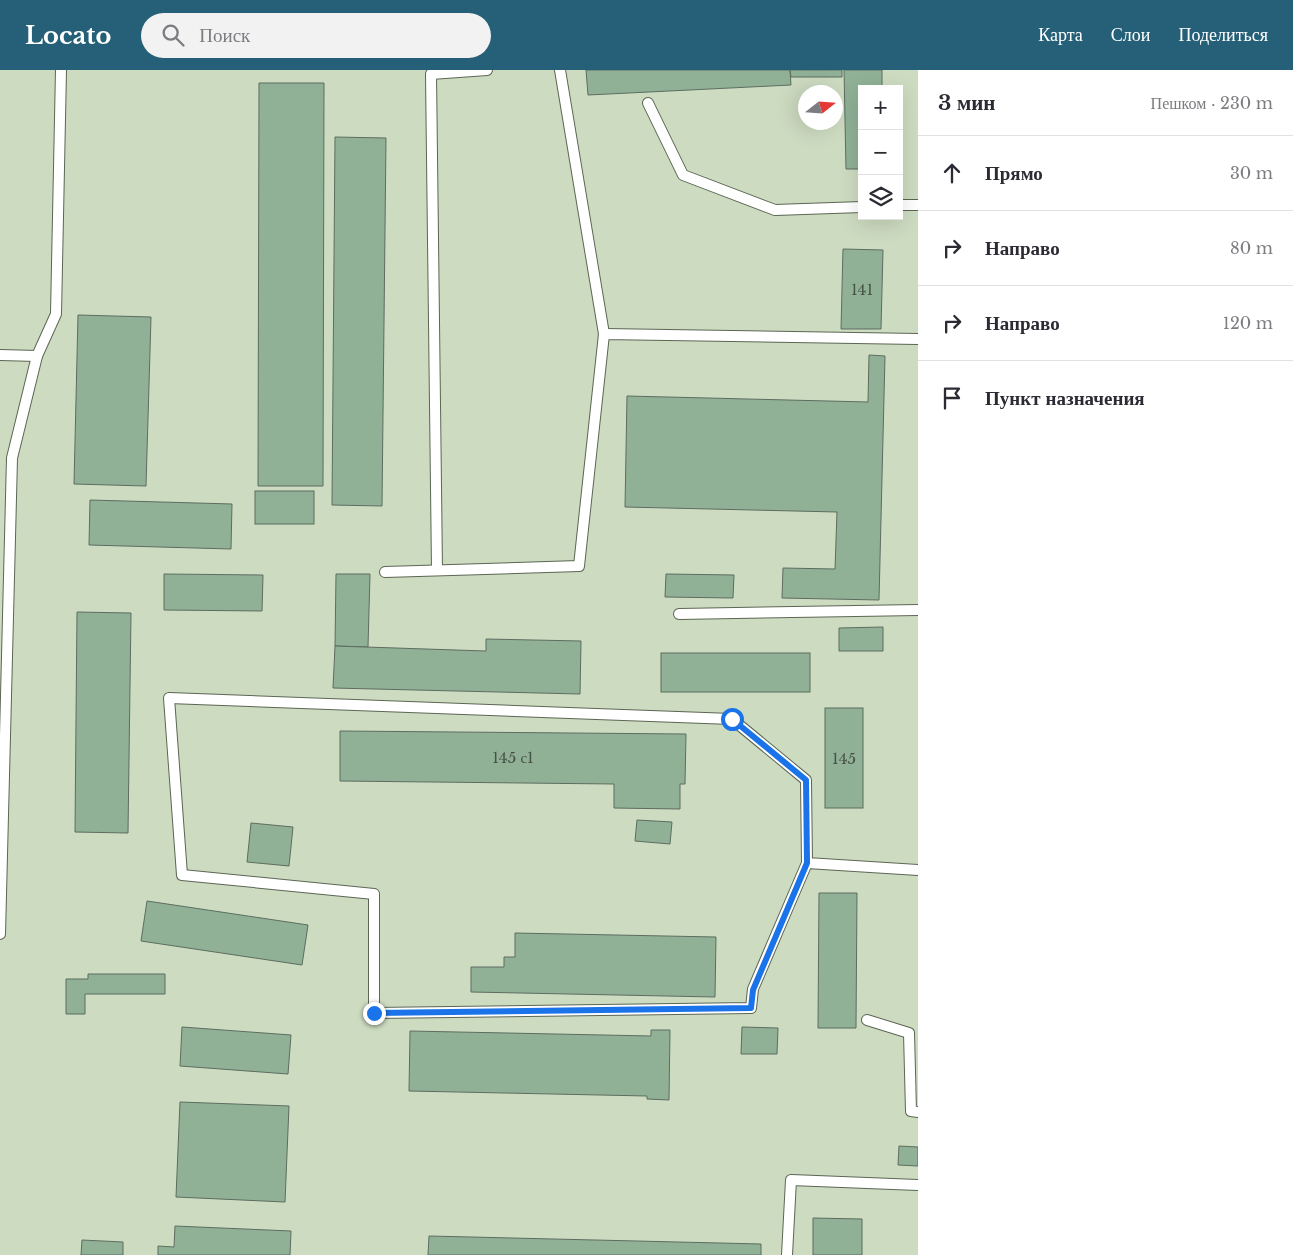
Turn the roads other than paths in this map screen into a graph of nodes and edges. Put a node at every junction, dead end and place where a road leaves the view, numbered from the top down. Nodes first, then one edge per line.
1 (61, 70) edge
2 (487, 70) edge
3 (560, 70) edge
4 (648, 103) dead end
5 (903, 205) edge
6 (918, 205) edge
7 (858, 207) edge
8 (604, 334) junction
9 (918, 339) edge
10 (0, 355) edge
11 (38, 356) junction
12 (437, 570) junction
13 (385, 572) dead end
14 (918, 610) edge
15 (679, 614) dead end
16 (807, 863) junction
17 (918, 870) edge
18 (0, 934) edge
19 (867, 1020) dead end
20 (918, 1112) edge
21 (918, 1185) edge
22 (787, 1255) edge

1 - 11 lane
2 - 12 lane
3 - 8 lane
4 - 7 lane
5 - 6 lane
8 - 9 lane
8 - 12 lane
10 - 11 lane
11 - 18 lane
12 - 13 lane
14 - 15 lane
16 - 16 lane
16 - 17 lane
19 - 20 lane
21 - 22 lane

